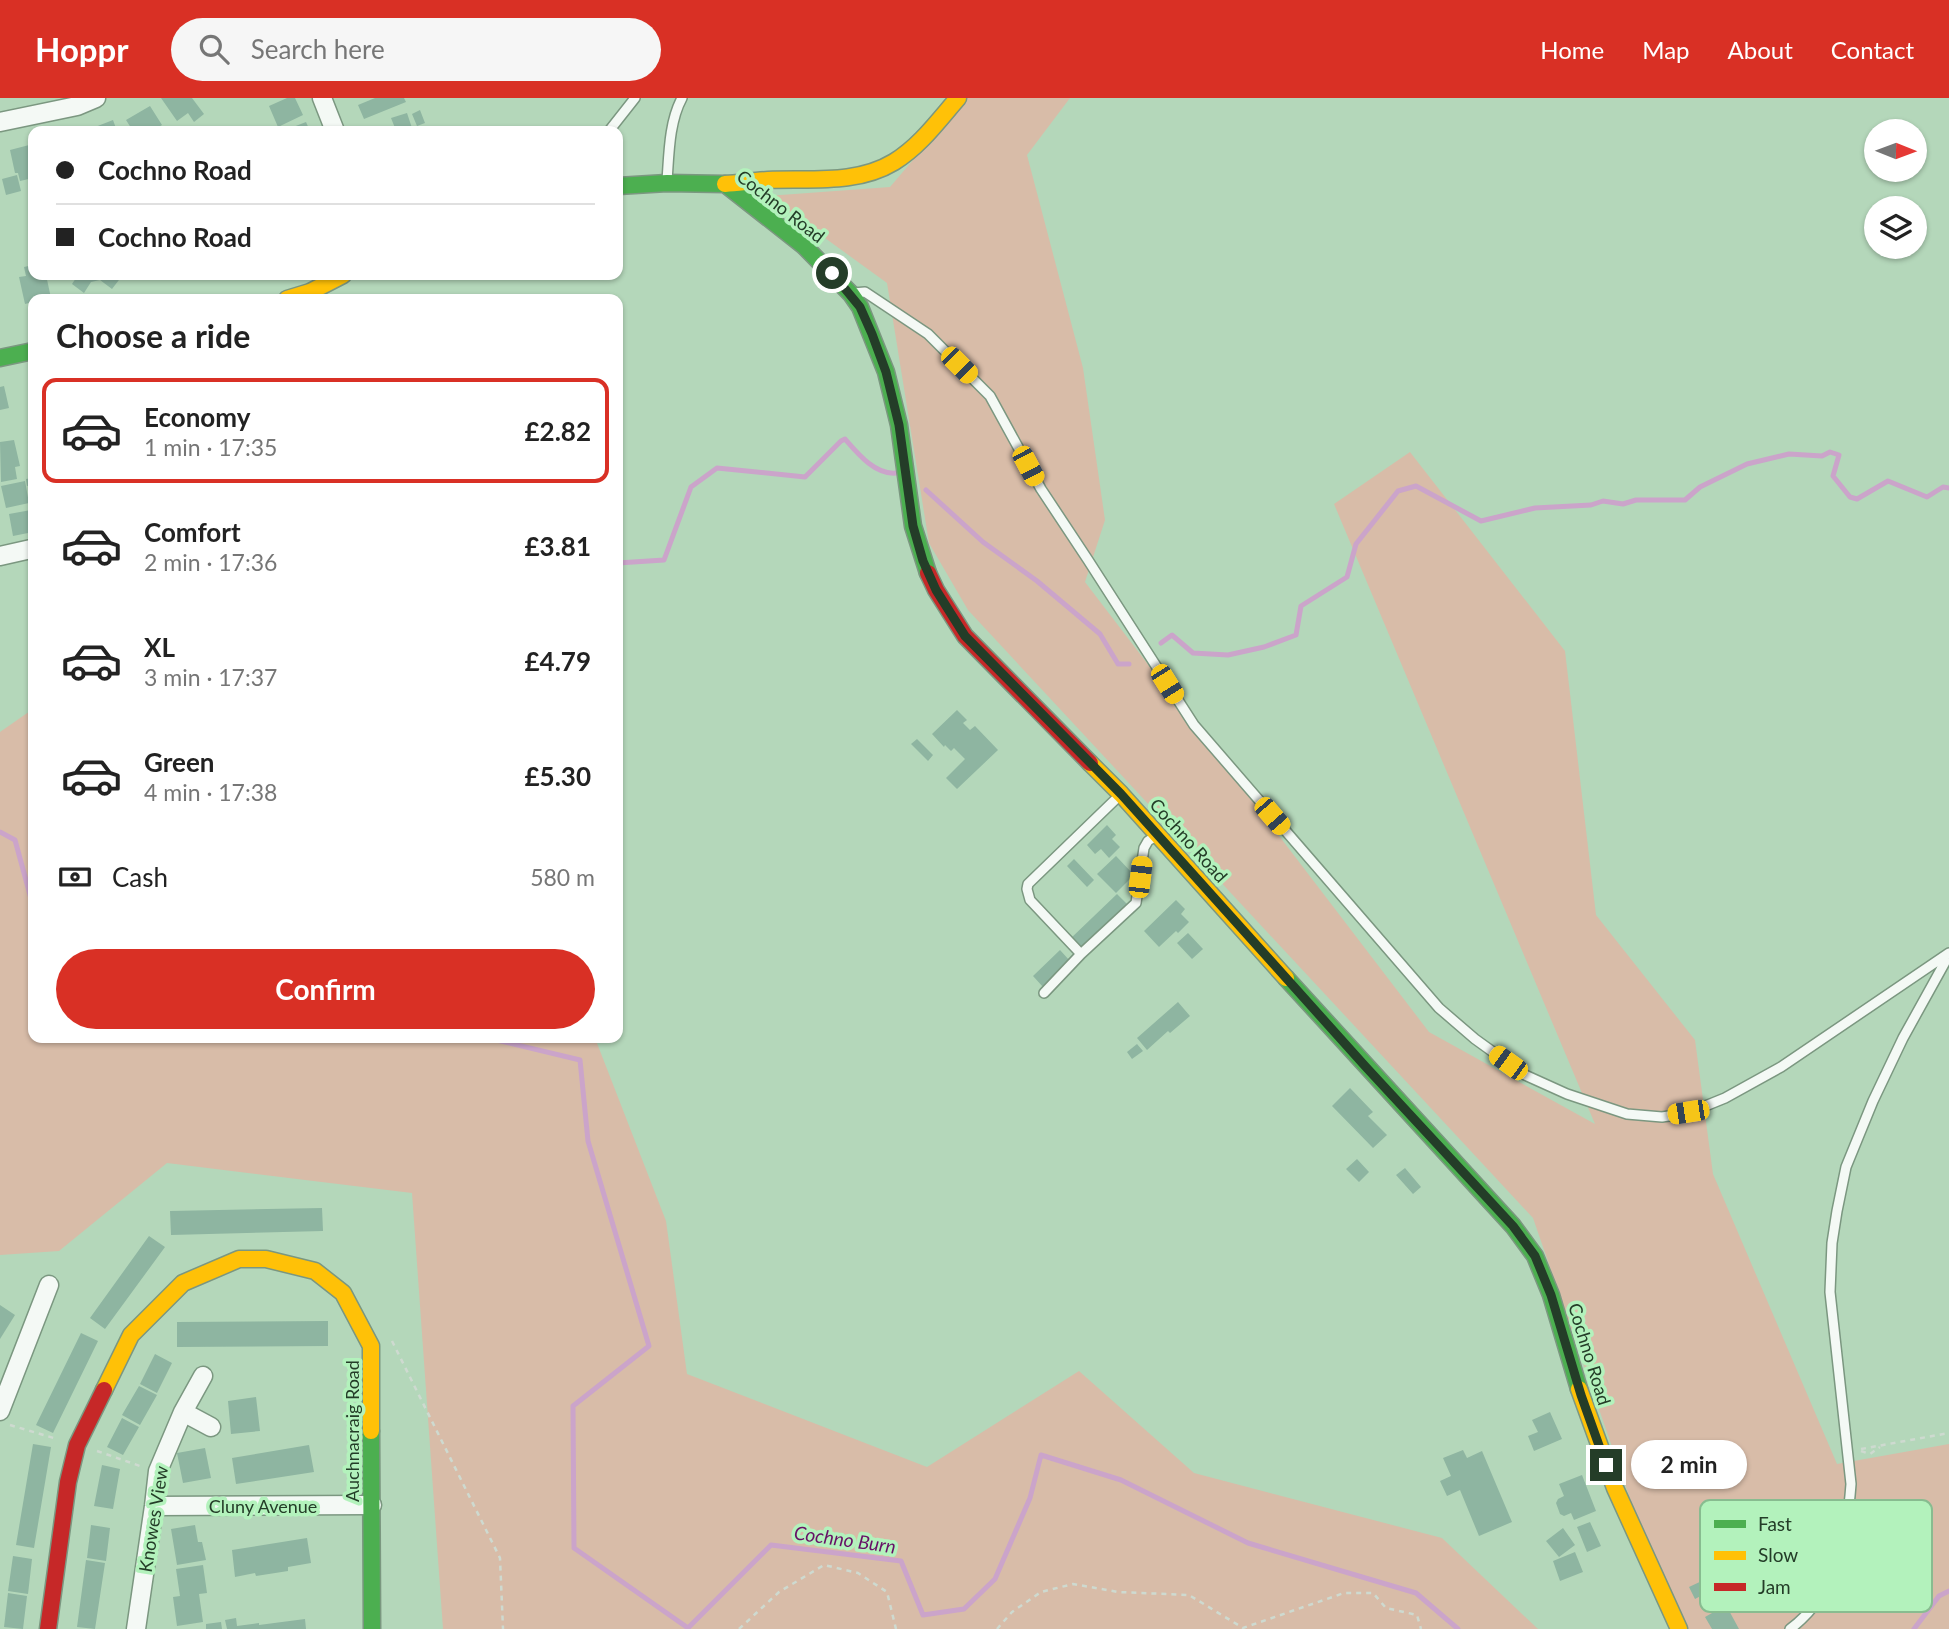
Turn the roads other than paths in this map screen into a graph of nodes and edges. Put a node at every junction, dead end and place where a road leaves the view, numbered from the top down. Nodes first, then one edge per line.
1 (96, 98) edge
2 (322, 98) edge
3 (635, 98) edge
4 (682, 98) edge
5 (958, 98) edge
6 (0, 122) edge
7 (333, 126) edge
8 (612, 126) edge
9 (667, 183) junction
10 (726, 184) junction
11 (623, 186) edge
12 (333, 280) edge
13 (304, 294) edge
14 (851, 294) junction
15 (28, 352) edge
16 (0, 358) edge
17 (28, 551) edge
18 (0, 556) edge
19 (1121, 794) junction
20 (1157, 835) junction
21 (1081, 954) junction
22 (1949, 954) edge
23 (1044, 993) dead end
24 (49, 1285) dead end
25 (202, 1376) dead end
26 (183, 1412) junction
27 (3, 1417) edge
28 (211, 1427) dead end
29 (1850, 1500) edge
30 (372, 1505) junction
31 (154, 1506) junction
32 (1807, 1612) edge
33 (48, 1629) edge
34 (135, 1629) edge
35 (372, 1629) edge
36 (1679, 1629) edge
37 (1790, 1629) edge

1 - 6 street
2 - 7 street
3 - 8 lane
4 - 9 lane
5 - 10 street
9 - 10 street, Cochno Road
9 - 11 street, Cochno Road
10 - 14 street, Cochno Road
12 - 13 street
14 - 19 street, Cochno Road
14 - 22 lane
15 - 16 street
17 - 18 street
19 - 20 street, Cochno Road
19 - 21 lane
20 - 21 lane
20 - 36 street, Cochno Road
21 - 23 lane
22 - 29 lane
24 - 27 street
25 - 26 street, Knowes View
26 - 28 street
26 - 31 street, Knowes View
30 - 31 street, Cluny Avenue
30 - 33 street, Auchnacraig Road
30 - 35 street, Auchnacraig Road
31 - 34 street, Knowes View
32 - 37 lane

